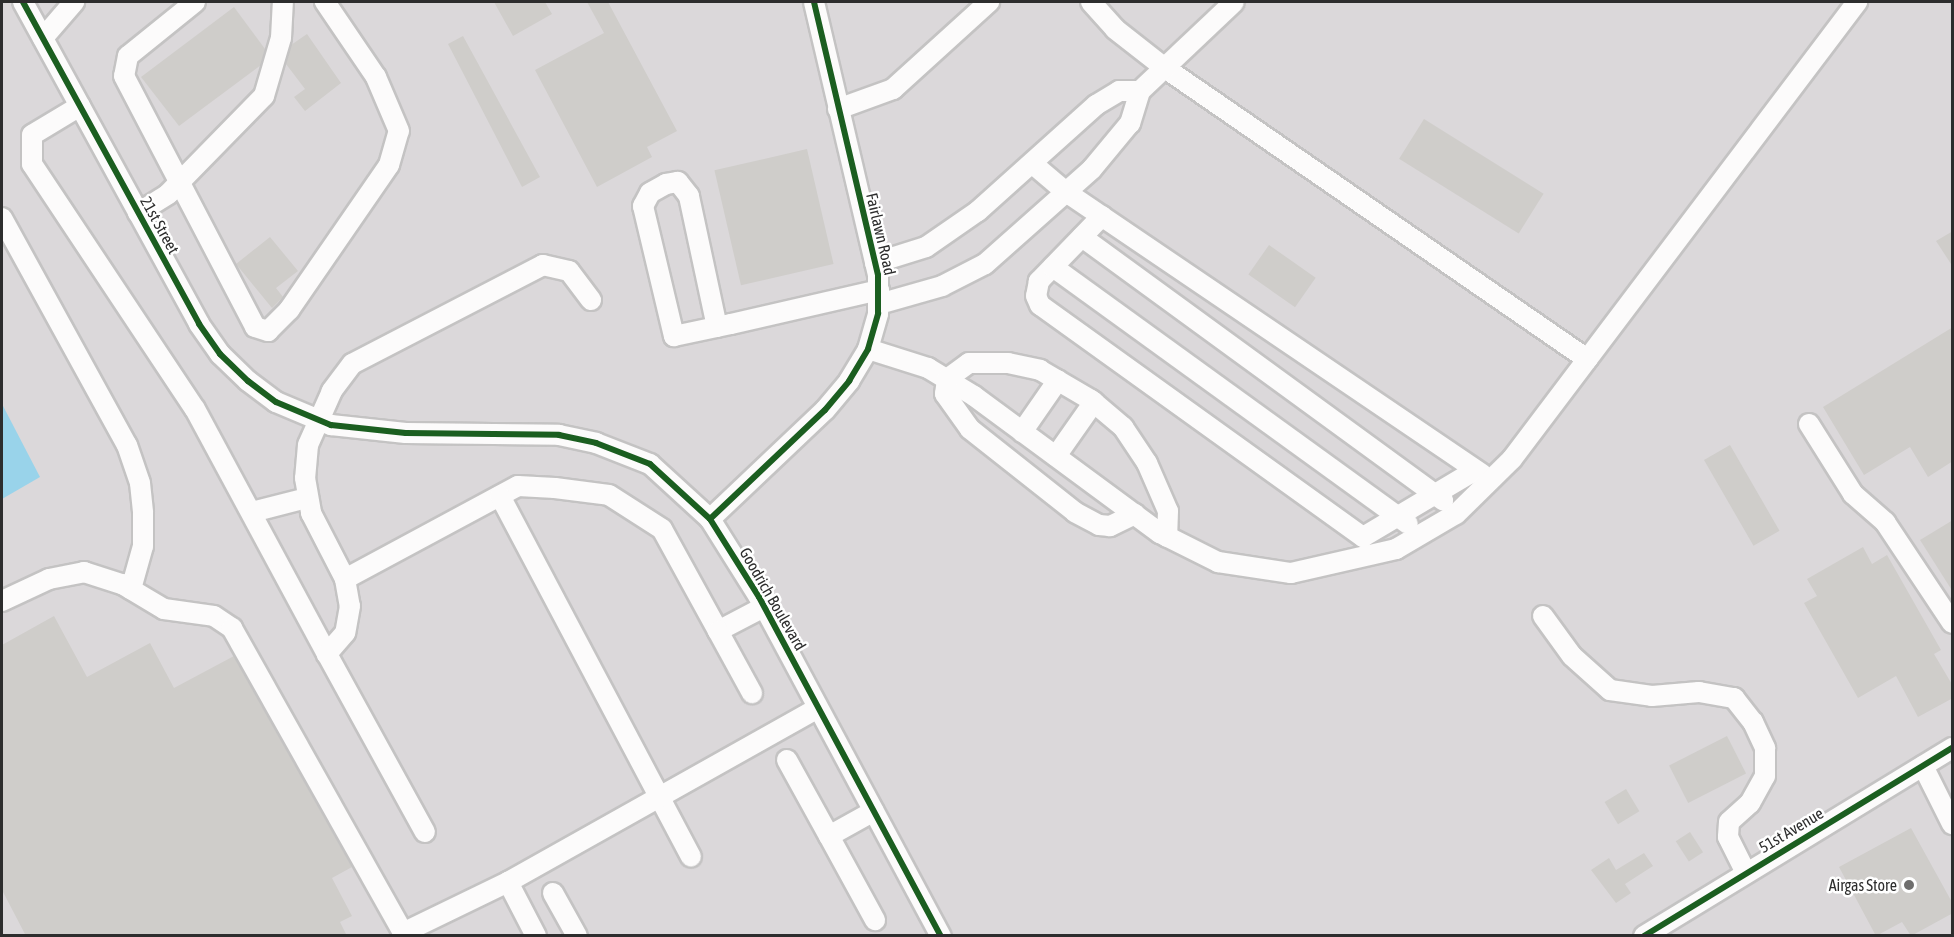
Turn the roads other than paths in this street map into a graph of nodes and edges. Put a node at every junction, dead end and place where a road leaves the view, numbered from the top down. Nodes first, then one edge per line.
1 (23, 2) edge
2 (74, 2) edge
3 (195, 2) edge
4 (283, 2) edge
5 (325, 2) edge
6 (814, 2) edge
7 (989, 2) edge
8 (1091, 2) edge
9 (1234, 2) edge
10 (1857, 2) edge
11 (43, 38) junction
12 (1165, 68) junction
13 (1140, 91) junction
14 (80, 106) junction
15 (838, 109) junction
16 (1033, 164) junction
17 (179, 183) junction
18 (1066, 192) junction
19 (138, 213) junction
20 (1102, 216) junction
21 (2, 218) edge
22 (1082, 237) junction
23 (875, 263) junction
24 (1053, 267) junction
25 (879, 297) junction
26 (591, 300) dead end
27 (717, 327) junction
28 (868, 349) junction
29 (1587, 359) junction
30 (947, 380) junction
31 (1058, 380) junction
32 (1094, 402) junction
33 (318, 422) junction
34 (1809, 424) dead end
35 (1022, 432) junction
36 (1056, 456) junction
37 (1471, 467) junction
38 (1489, 481) junction
39 (1437, 493) junction
40 (500, 496) junction
41 (307, 498) junction
42 (252, 512) junction
43 (1135, 514) junction
44 (1455, 514) junction
45 (1398, 516) junction
46 (710, 519) junction
47 (1419, 535) junction
48 (1167, 537) junction
49 (1363, 537) junction
50 (1373, 554) junction
51 (345, 579) junction
52 (131, 589) junction
53 (2, 601) edge
54 (764, 607) junction
55 (1543, 616) dead end
56 (1953, 623) edge
57 (718, 631) junction
58 (327, 654) junction
59 (752, 693) dead end
60 (818, 708) junction
61 (1953, 748) edge
62 (787, 760) dead end
63 (1923, 766) junction
64 (659, 797) junction
65 (874, 811) junction
66 (1953, 824) edge
67 (424, 832) dead end
68 (830, 836) junction
69 (691, 856) dead end
70 (1746, 873) junction
71 (508, 882) junction
72 (554, 893) dead end
73 (875, 920) dead end
74 (536, 936) edge
75 (577, 936) edge
76 (941, 936) edge
77 (1644, 936) edge

1 - 11 street, 21st Street
2 - 11 street
3 - 17 street
4 - 17 street
5 - 17 street
6 - 15 street, Fairlawn Road
7 - 15 street
8 - 12 street
9 - 12 street
10 - 29 street
11 - 14 street, 21st Street
12 - 13 street
12 - 29 street
13 - 16 street
13 - 18 street
14 - 19 street, 21st Street
14 - 42 street
15 - 23 street, Fairlawn Road
16 - 18 street
16 - 23 street
17 - 19 street
18 - 20 street
18 - 25 street
19 - 33 street, 21st Street
20 - 22 street
20 - 37 street
21 - 52 street
22 - 24 street
22 - 39 street
23 - 25 street, Fairlawn Road
24 - 45 street
24 - 49 street
25 - 27 street
25 - 28 street, Fairlawn Road
26 - 33 street
27 - 27 street
28 - 30 street
28 - 46 street, Fairlawn Road
29 - 38 street
30 - 31 street
30 - 35 street
30 - 43 street
31 - 32 street
31 - 35 street
32 - 36 street
32 - 48 street
33 - 41 street
33 - 46 street, Goodrich Boulevard
34 - 56 street
35 - 36 street
36 - 43 street
37 - 38 street
37 - 39 street
38 - 44 street
39 - 44 street
39 - 45 street
40 - 51 street
40 - 57 street
40 - 64 street
41 - 42 street
41 - 51 street
42 - 58 street
43 - 48 street
44 - 47 street
45 - 47 street
45 - 49 street
46 - 54 street, Goodrich Boulevard
47 - 50 street
48 - 50 street
49 - 50 street
51 - 58 street
52 - 53 street
52 - 71 street
54 - 57 street
54 - 60 street, Goodrich Boulevard
55 - 70 street
57 - 59 street
58 - 67 street
60 - 64 street
60 - 65 street, Goodrich Boulevard
61 - 63 street, 51st Avenue
62 - 68 street
63 - 66 street
63 - 70 street, 51st Avenue
64 - 69 street
64 - 71 street
65 - 68 street
65 - 76 street, Goodrich Boulevard
68 - 73 street
70 - 77 street, 51st Avenue
71 - 74 street
72 - 75 street

